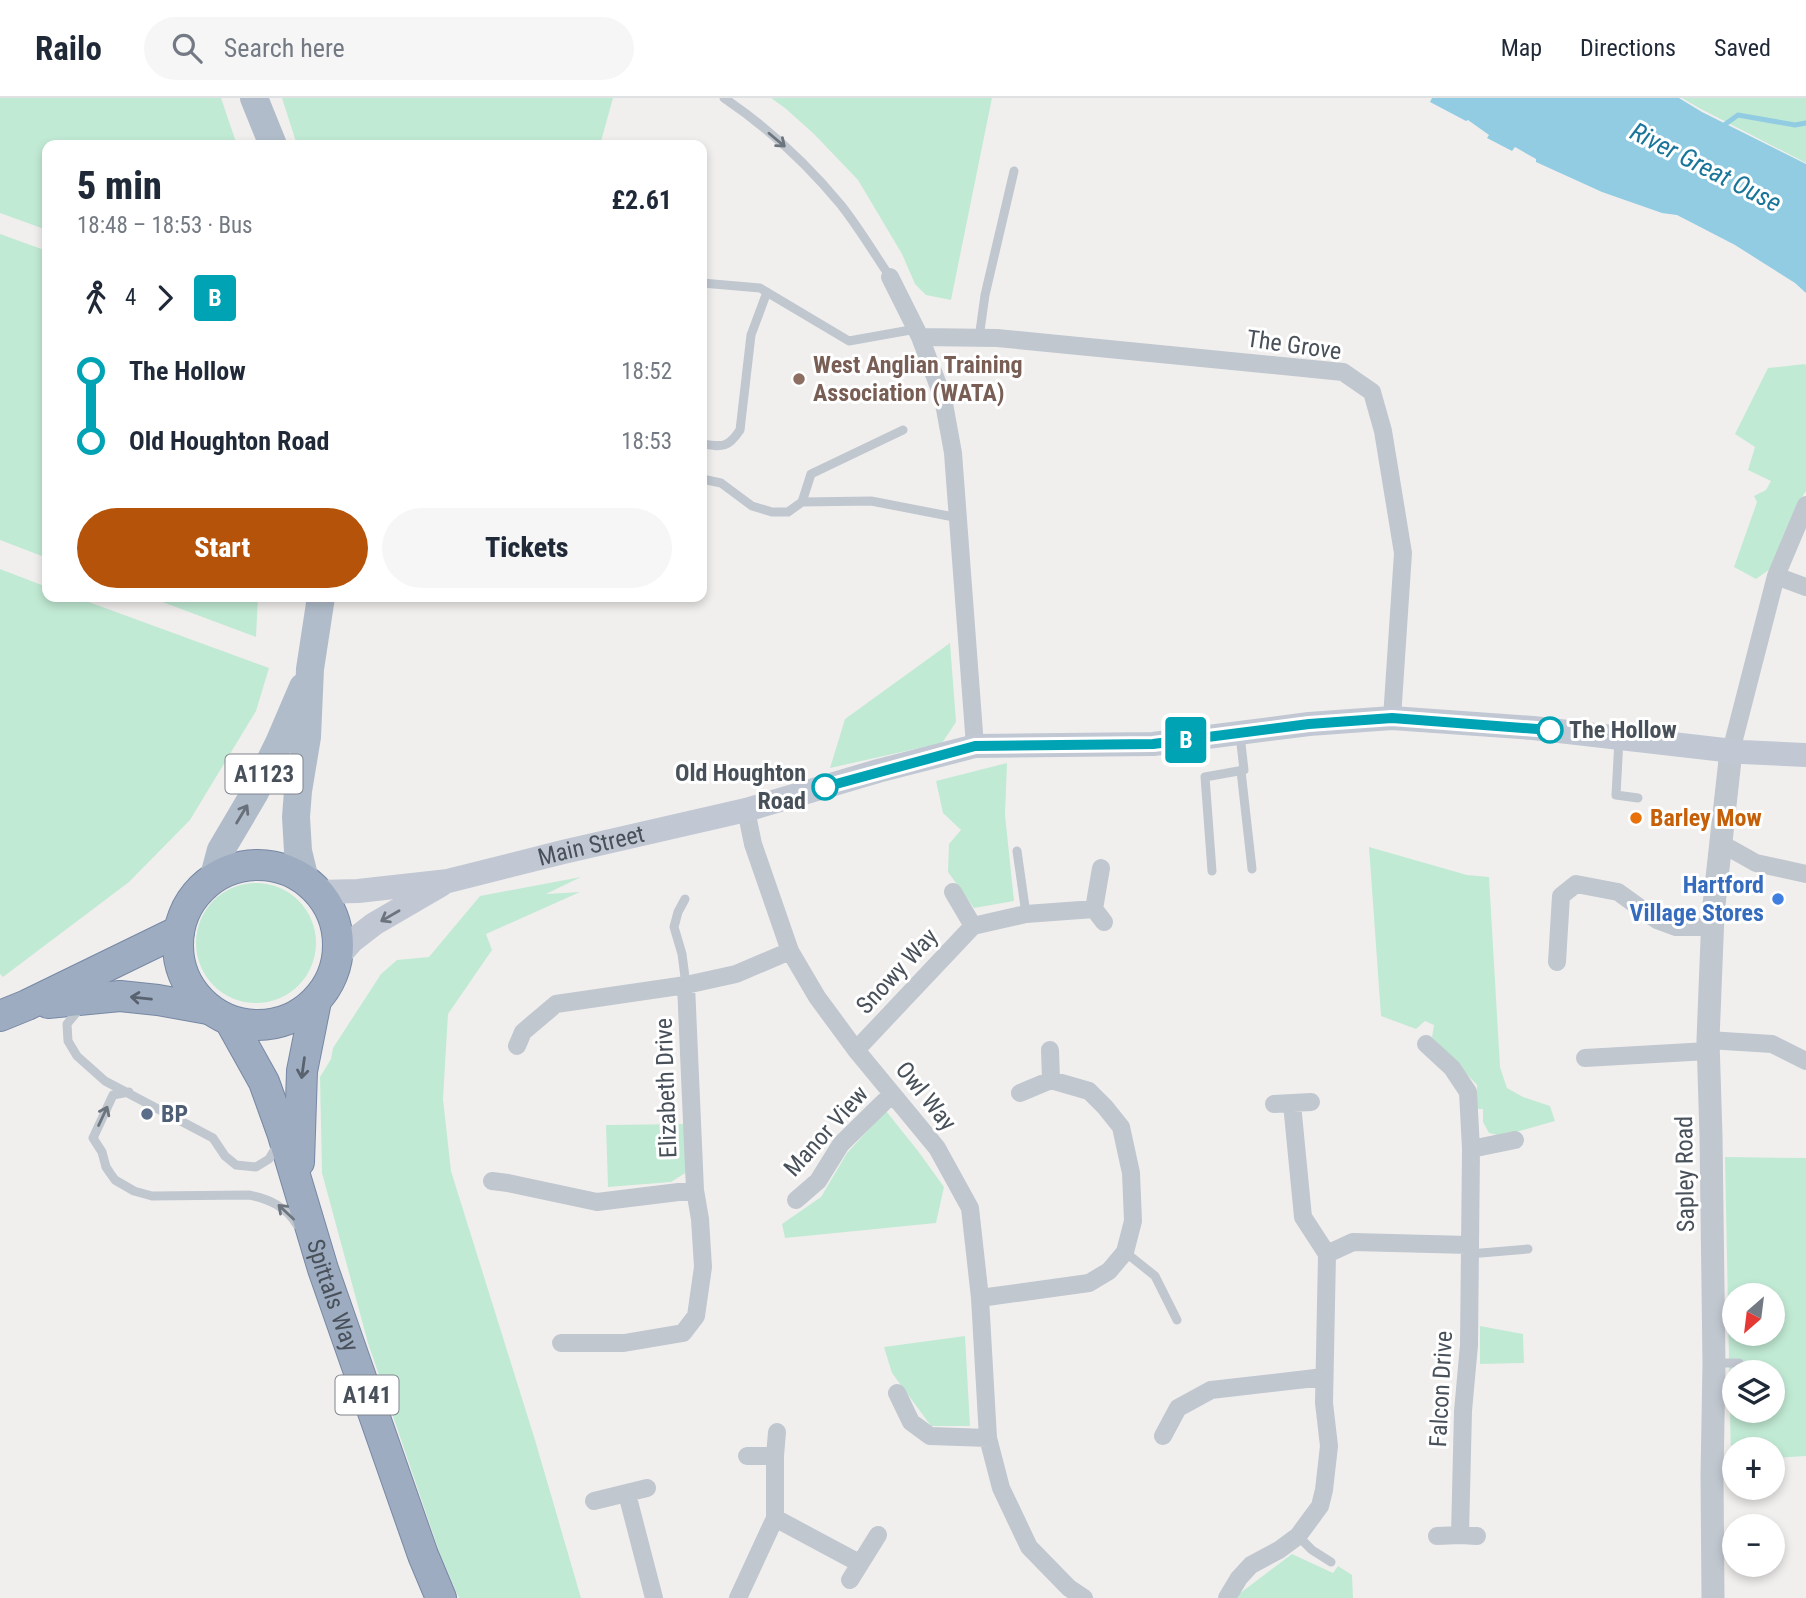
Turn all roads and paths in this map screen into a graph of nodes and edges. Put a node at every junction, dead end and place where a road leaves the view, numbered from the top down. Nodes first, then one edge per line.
1 (254, 98) edge
2 (724, 98) edge
3 (271, 140) edge
4 (1014, 171) dead end
5 (890, 277) joint
6 (707, 283) edge
7 (767, 292) junction
8 (918, 333) junction
9 (979, 338) junction
10 (902, 430) dead end
11 (707, 445) edge
12 (707, 480) edge
13 (802, 502) junction
14 (1806, 505) edge
15 (959, 518) junction
16 (1776, 576) junction
17 (1806, 587) edge
18 (320, 602) edge
19 (310, 669) junction
20 (1392, 718) junction
21 (1240, 733) junction
22 (1619, 737) junction
23 (975, 746) junction
24 (1731, 751) junction
25 (1806, 755) edge
26 (1241, 771) junction
27 (1637, 798) dead end
28 (746, 810) junction
29 (1721, 849) junction
30 (1017, 851) dead end
31 (1101, 867) dead end
32 (1252, 869) dead end
33 (1212, 871) dead end
34 (1806, 874) edge
35 (214, 876) junction
36 (448, 881) junction
37 (311, 886) junction
38 (953, 892) dead end
39 (685, 899) dead end
40 (1026, 914) junction
41 (973, 926) junction
42 (1712, 927) junction
43 (179, 931) junction
44 (790, 951) junction
45 (337, 958) junction
46 (1557, 962) dead end
47 (686, 985) junction
48 (91, 997) junction
49 (316, 1001) junction
50 (14, 1011) edge
51 (219, 1015) junction
52 (517, 1034) dead end
53 (1426, 1044) dead end
54 (1708, 1046) junction
55 (856, 1050) junction
56 (1050, 1050) dead end
57 (1585, 1058) dead end
58 (1806, 1061) edge
59 (1051, 1080) junction
60 (129, 1092) junction
61 (1020, 1093) dead end
62 (892, 1094) junction
63 (1311, 1102) dead end
64 (282, 1132) junction
65 (1515, 1140) dead end
66 (1471, 1149) junction
67 (502, 1187) dead end
68 (695, 1190) junction
69 (299, 1191) junction
70 (796, 1200) dead end
71 (1528, 1249) dead end
72 (1469, 1250) junction
73 (1125, 1252) junction
74 (1327, 1254) junction
75 (323, 1269) junction
76 (980, 1298) junction
77 (1177, 1320) dead end
78 (561, 1343) dead end
79 (1714, 1363) junction
80 (1722, 1363) edge
81 (1324, 1377) junction
82 (897, 1393) dead end
83 (777, 1432) dead end
84 (1163, 1436) dead end
85 (988, 1438) junction
86 (747, 1456) dead end
87 (775, 1457) junction
88 (647, 1488) dead end
89 (627, 1494) junction
90 (594, 1501) dead end
91 (775, 1518) junction
92 (878, 1535) dead end
93 (1298, 1536) junction
94 (1437, 1536) dead end
95 (1331, 1562) dead end
96 (859, 1563) junction
97 (849, 1580) dead end
98 (1071, 1595) edge
99 (441, 1598) edge
100 (653, 1598) edge
101 (738, 1598) edge
102 (1227, 1598) edge
103 (1713, 1598) edge

1 - 3 main road
2 -> 5 lane
4 - 9 lane
5 - 8 street
6 - 7 lane
7 - 8 lane
7 - 11 lane
8 - 9 street, The Grove
8 - 15 street
9 - 20 street, The Grove
10 - 13 lane
12 - 13 lane
13 - 15 lane
14 - 16 street
15 - 23 street
16 - 17 street
16 - 24 street
18 - 19 main road, A1123
35 -> 19 main road, A1123
19 - 37 main road, A1123
20 - 21 main road, Main Street
20 - 22 main road, Main Street
21 - 23 main road, Main Street
21 - 26 lane
22 - 24 main road, Main Street
22 - 27 lane
23 - 28 main road, Main Street
24 - 25 main road, Main Street
24 - 29 street, Sapley Road
26 - 32 lane
26 - 33 lane
28 - 36 main road, Main Street
28 - 44 street, Owl Way
29 - 34 street
29 - 42 street, Sapley Road
30 - 40 lane
31 - 40 street, Snowy Way
35 - 37 highway
35 - 43 highway, A141
36 - 37 main road, Main Street
36 -> 45 main road, Main Street
37 - 45 highway, A141
38 - 41 street, Snowy Way
39 - 47 lane
40 - 41 street, Snowy Way
41 - 55 street, Snowy Way
42 - 46 street
42 - 54 street, Sapley Road
43 - 50 highway, A141
43 - 51 highway, A141
44 - 47 street, Elizabeth Drive
44 - 55 street, Owl Way
45 - 49 highway, A141
47 - 52 street, Elizabeth Drive
47 - 68 street, Elizabeth Drive
48 - 50 highway, A141
51 -> 48 highway, A141
48 - 60 lane
49 - 51 highway, A141
49 -> 69 highway, Spittals Way / A141
51 - 64 highway, Spittals Way / A141
53 - 66 street, Falcon Drive
54 - 57 street
54 - 58 street
54 - 79 street, Sapley Road
55 - 62 street, Owl Way
56 - 59 street
59 - 61 street
59 - 73 street
60 - 64 lane
75 -> 60 lane
62 - 70 street, Manor View
62 - 76 street, Owl Way
63 - 74 street
64 - 69 highway, Spittals Way / A141
65 - 66 street
66 - 72 street, Falcon Drive
67 - 68 street, Elizabeth Drive
68 - 78 street, Elizabeth Drive
69 - 75 highway, Spittals Way / A141
71 - 72 lane
72 - 74 street
72 - 94 street, Falcon Drive
73 - 76 street
73 - 77 lane
74 - 81 street
75 - 99 highway, Spittals Way / A141
76 - 85 street, Owl Way
79 - 80 lane
79 - 103 street, Sapley Road
81 - 84 street
81 - 93 street
82 - 85 street
83 - 87 street
85 - 98 street, Owl Way
86 - 87 street
87 - 91 street
88 - 89 street
89 - 90 street
89 - 100 street
91 - 96 street
91 - 101 street
92 - 96 street
93 - 95 lane
93 - 102 street
96 - 97 street

